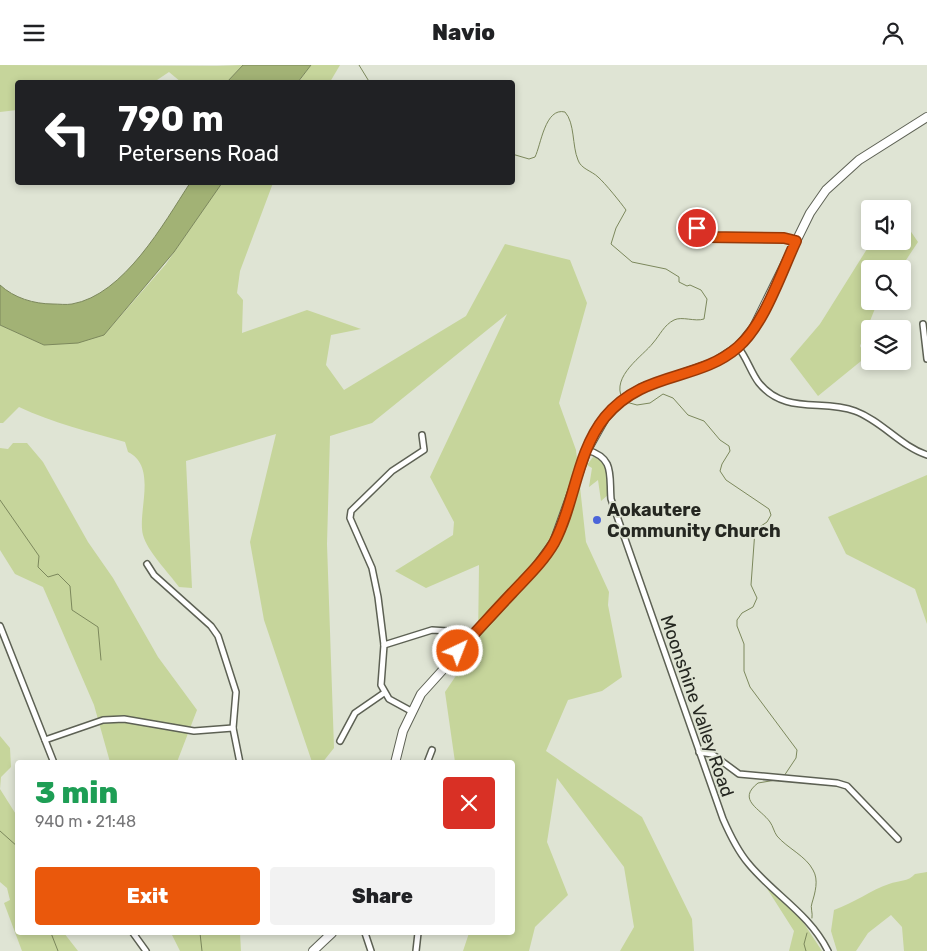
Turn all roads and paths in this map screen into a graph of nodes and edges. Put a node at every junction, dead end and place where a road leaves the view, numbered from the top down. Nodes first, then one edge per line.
1 (927, 117) edge
2 (697, 228) dead end
3 (796, 241) junction
4 (922, 324) dead end
5 (738, 347) junction
6 (927, 359) edge
7 (422, 435) dead end
8 (587, 450) junction
9 (927, 455) edge
10 (147, 564) dead end
11 (0, 626) edge
12 (448, 631) dead end
13 (384, 645) junction
14 (384, 693) junction
15 (411, 711) junction
16 (233, 728) junction
17 (45, 740) junction
18 (340, 741) dead end
19 (432, 750) dead end
20 (699, 752) junction
21 (53, 760) edge
22 (239, 760) edge
23 (396, 760) edge
24 (428, 760) edge
25 (898, 839) dead end
26 (134, 935) edge
27 (330, 935) edge
28 (366, 935) edge
29 (418, 935) edge
30 (146, 951) edge
31 (313, 951) edge
32 (371, 951) edge
33 (416, 951) edge
34 (828, 951) edge

1 - 3 highway
2 - 3 street
3 - 5 highway
4 - 6 street
5 - 8 highway
5 - 9 street
7 - 13 street
8 - 15 highway
8 - 20 street, Moonshine Valley Road
10 - 16 street
11 - 17 street
12 - 13 street
13 - 14 street
14 - 15 street
14 - 18 street
15 - 23 highway
16 - 17 street
16 - 22 street
17 - 21 street
19 - 24 street
20 - 25 street
20 - 34 street, Moonshine Valley Road
26 - 30 street
27 - 31 highway
28 - 32 street
29 - 33 street

